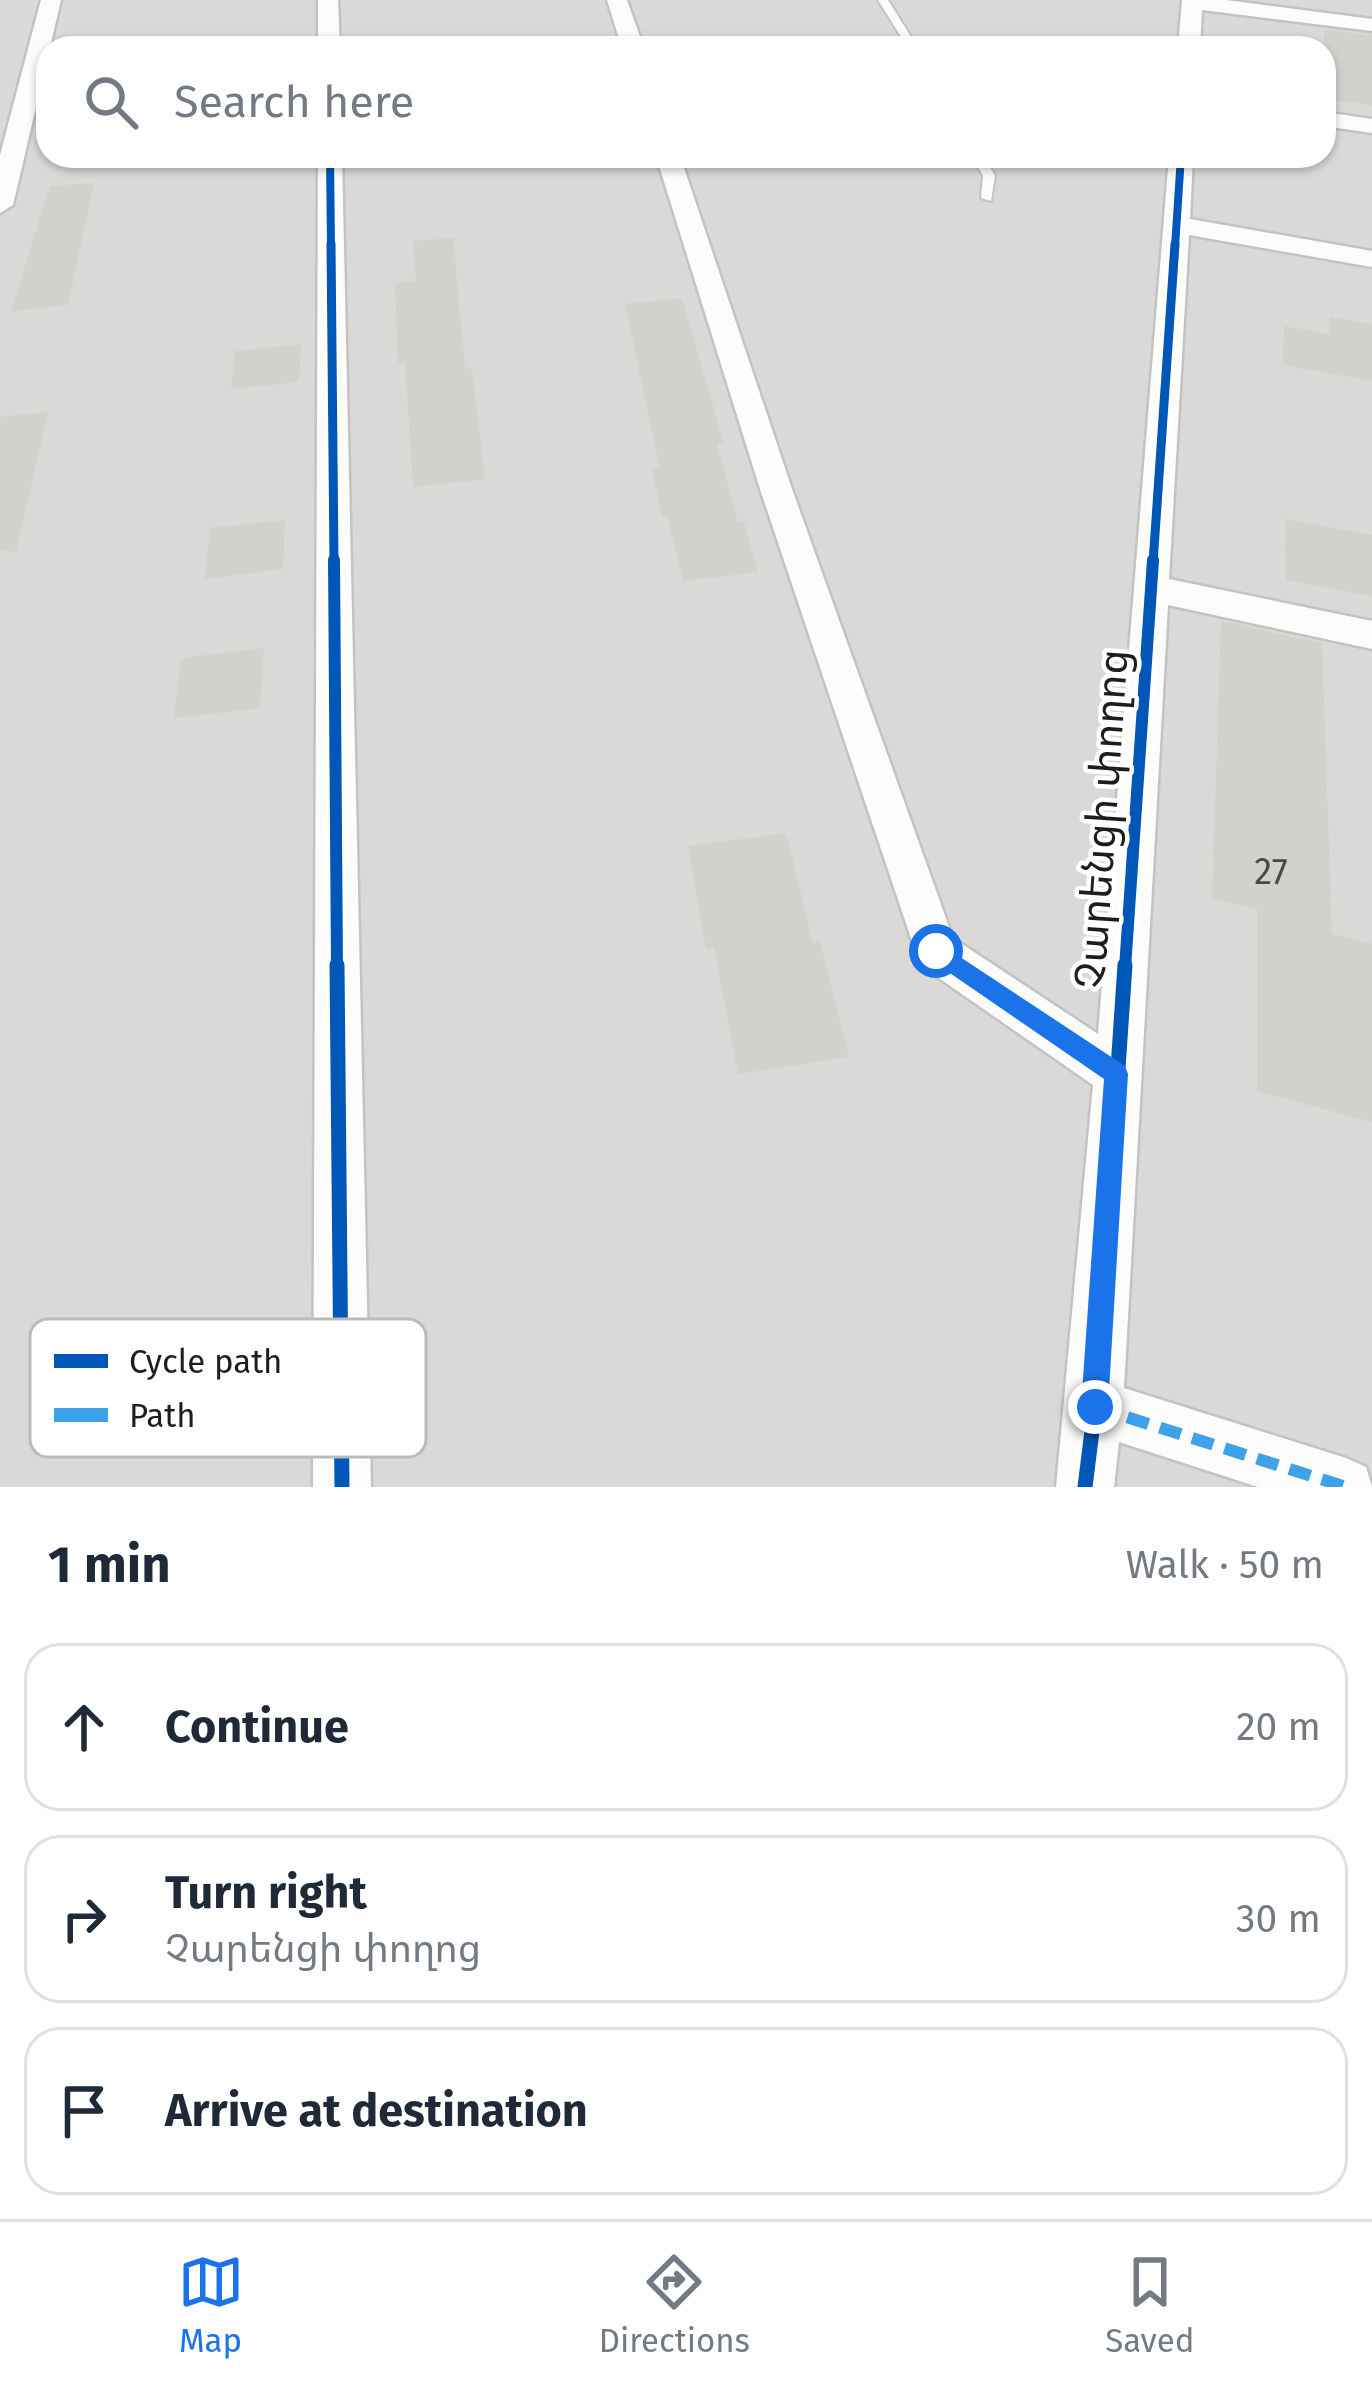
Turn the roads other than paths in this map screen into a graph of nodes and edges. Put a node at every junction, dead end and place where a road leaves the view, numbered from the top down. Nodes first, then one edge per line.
1 (51, 0) edge
2 (328, 0) edge
3 (617, 0) edge
4 (883, 0) edge
5 (1192, 1) edge
6 (1372, 25) edge
7 (42, 36) edge
8 (328, 36) edge
9 (629, 36) edge
10 (906, 36) edge
11 (1190, 36) edge
12 (36, 60) edge
13 (1336, 121) edge
14 (1372, 126) edge
15 (329, 168) edge
16 (672, 168) edge
17 (984, 168) edge
18 (1180, 168) edge
19 (987, 198) dead end
20 (0, 205) edge
21 (1176, 226) junction
22 (1372, 259) edge
23 (1150, 588) junction
24 (1372, 635) edge
25 (1117, 1074) junction
26 (340, 1319) edge
27 (1095, 1407) junction
28 (342, 1457) edge
29 (342, 1487) edge
30 (1085, 1487) edge
31 (1346, 1487) edge

1 - 7 street
2 - 8 street
3 - 9 street
4 - 10 lane
5 - 6 street
5 - 11 street
12 - 20 street
13 - 14 street
15 - 26 street
16 - 25 street
17 - 19 lane
18 - 21 street, Չարենցի փողոց
21 - 22 street
21 - 23 street, Չարենցի փողոց
23 - 24 street
23 - 25 street, Չարենցի փողոց
25 - 27 street, Չարենցի փողոց
27 - 30 street, Չարենցի փողոց
27 - 31 street
28 - 29 street

